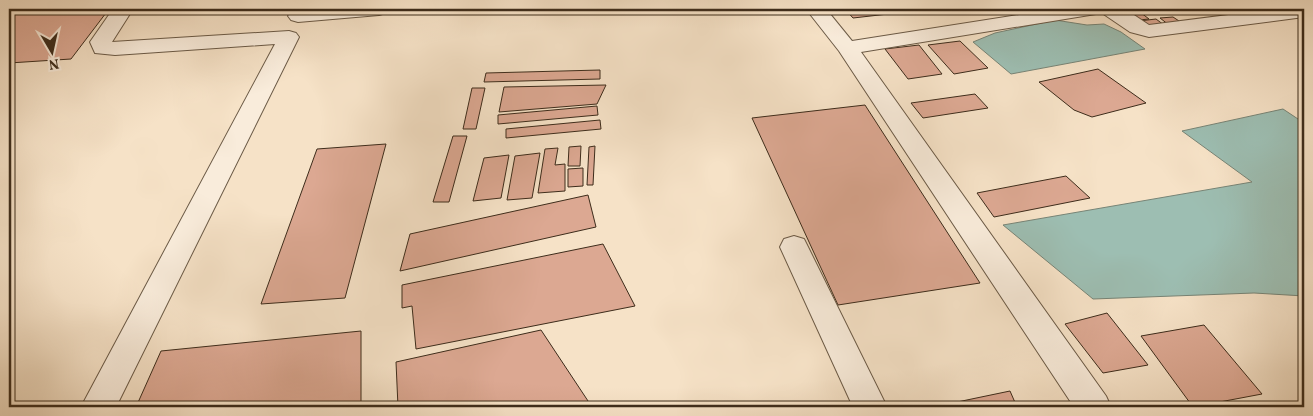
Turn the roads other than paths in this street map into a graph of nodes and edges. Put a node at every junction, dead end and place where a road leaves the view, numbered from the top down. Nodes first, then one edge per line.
1 (123, 9) edge
2 (379, 9) edge
3 (816, 9) edge
4 (1094, 9) edge
5 (1108, 9) edge
6 (1304, 11) edge
7 (296, 21) edge
8 (847, 48) junction
9 (794, 247) dead end
10 (98, 407) edge
11 (870, 407) edge
12 (1094, 407) edge

1 - 7 street
2 - 7 street
3 - 8 street
4 - 8 street
5 - 6 street
7 - 10 street
8 - 12 street
9 - 11 street

